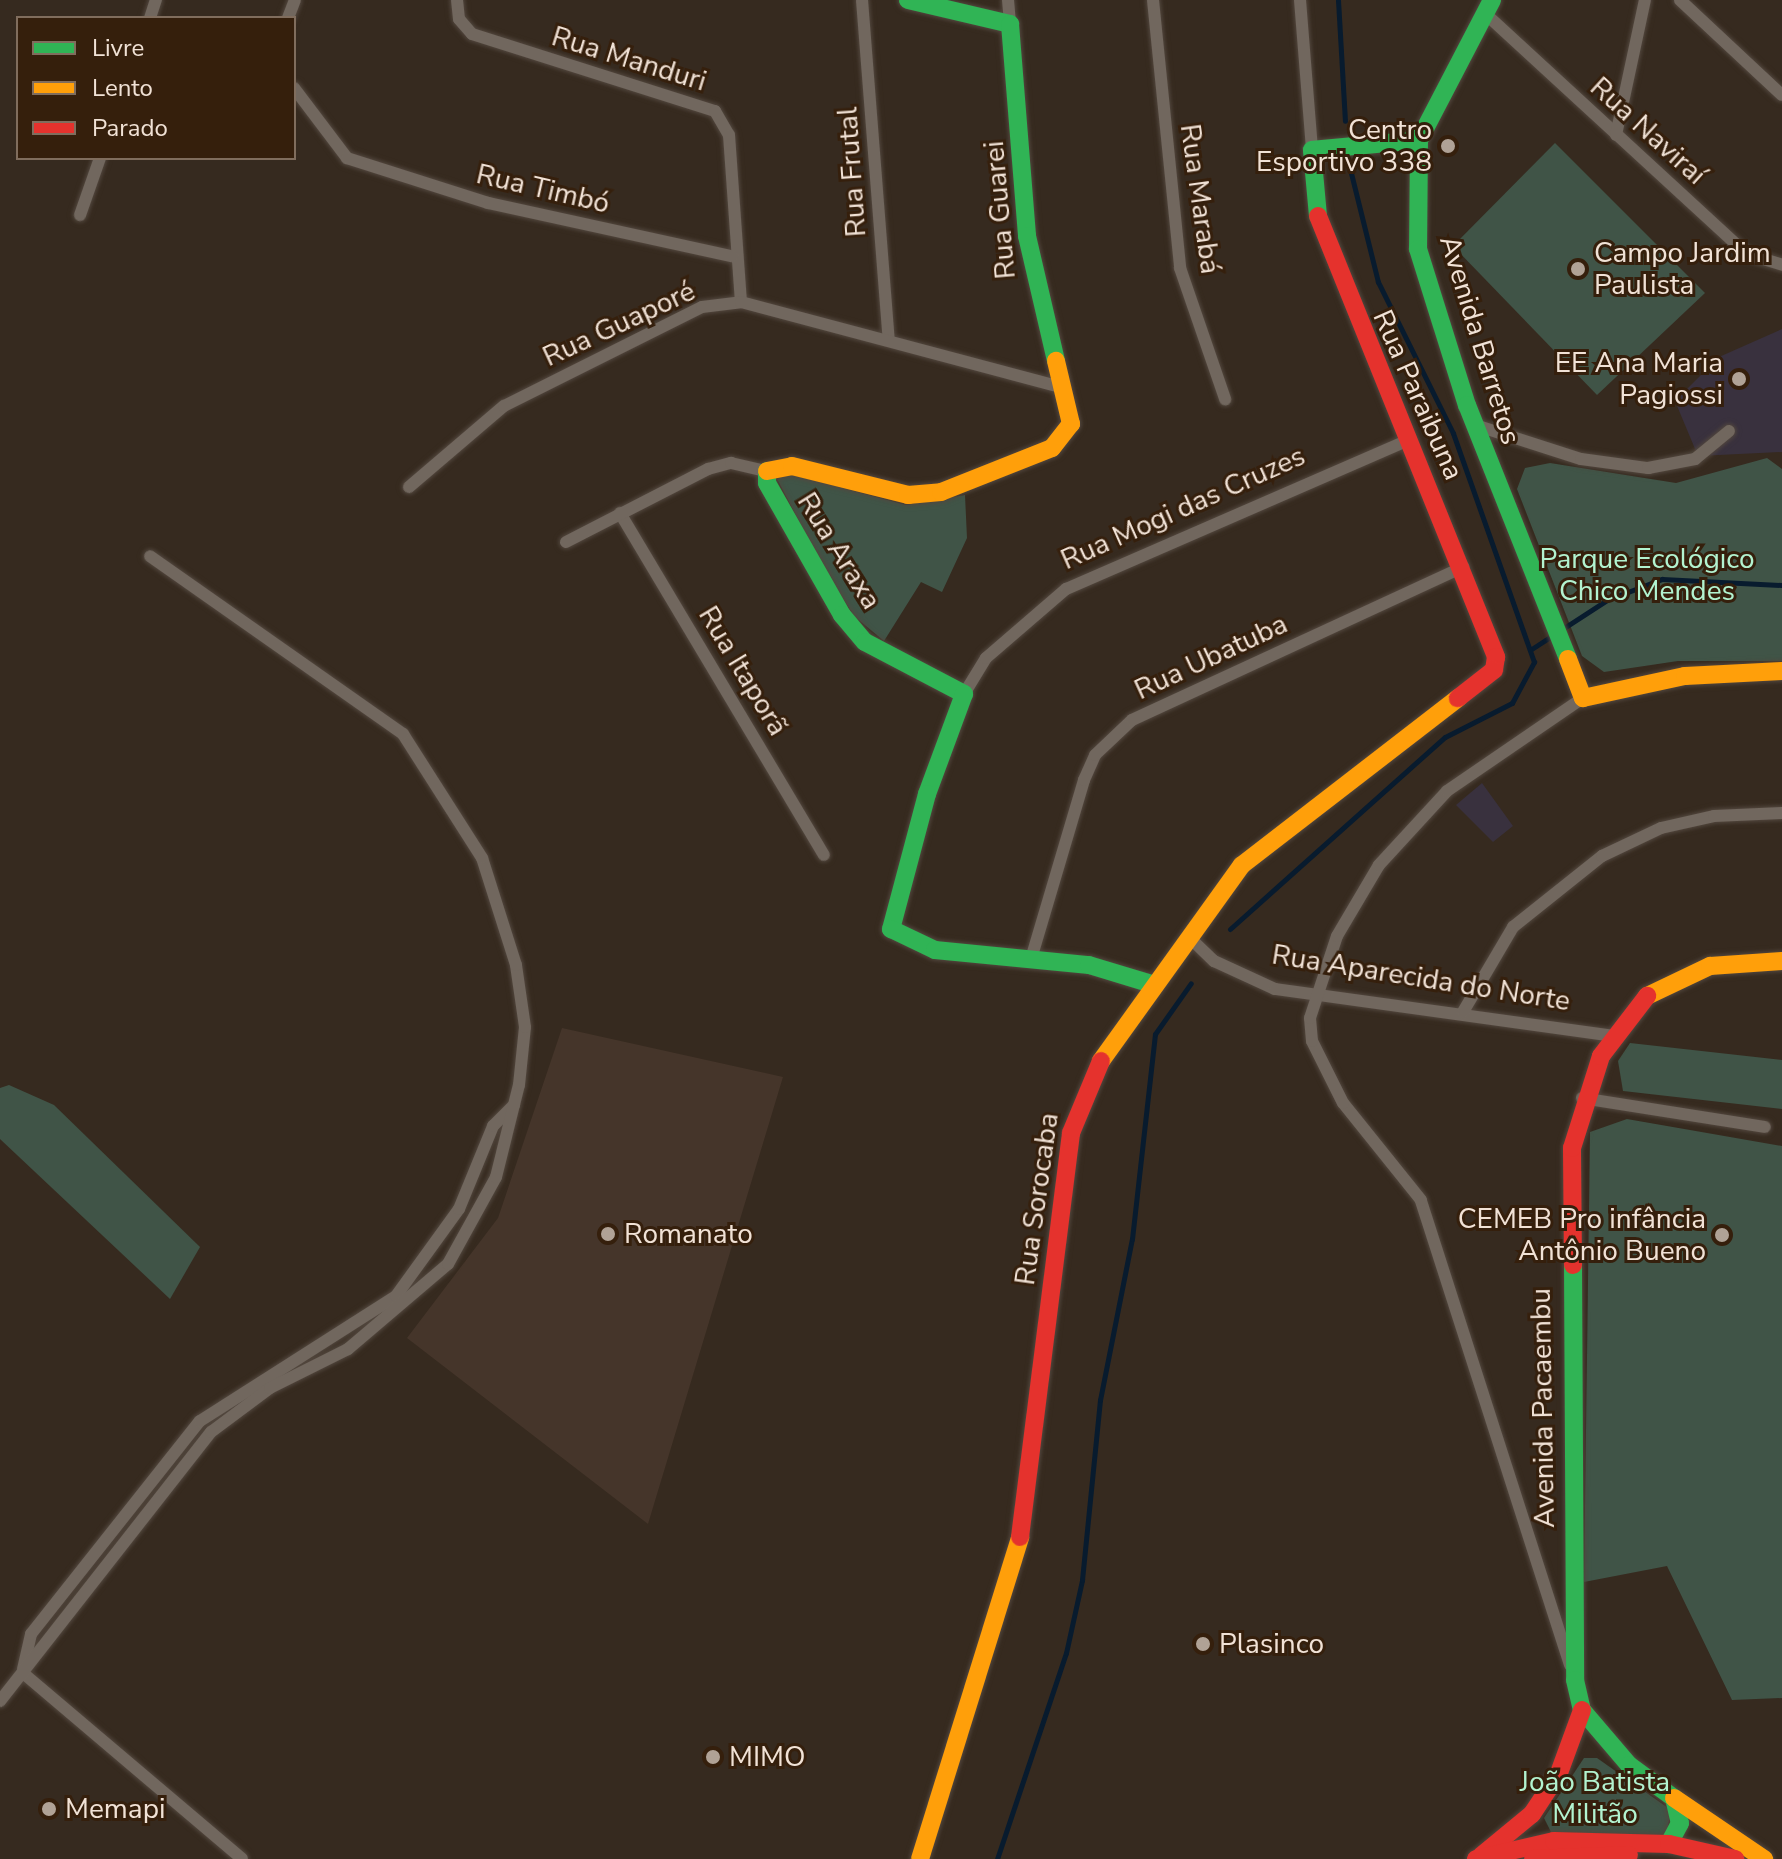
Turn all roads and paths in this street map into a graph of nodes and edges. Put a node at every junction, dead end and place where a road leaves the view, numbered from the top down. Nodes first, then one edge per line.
1 (457, 0) edge
2 (862, 0) edge
3 (908, 0) edge
4 (1008, 0) edge
5 (1153, 0) edge
6 (1300, 0) edge
7 (1645, 0) edge
8 (1680, 0) edge
9 (1490, 9) edge
10 (1010, 24) junction
11 (296, 91) edge
12 (1782, 95) edge
13 (1616, 135) junction
14 (1419, 140) junction
15 (1312, 150) junction
16 (99, 160) edge
17 (80, 215) dead end
18 (732, 256) junction
19 (1782, 265) edge
20 (741, 302) junction
21 (889, 340) junction
22 (1065, 388) junction
23 (1225, 399) dead end
24 (1475, 425) junction
25 (1729, 431) dead end
26 (1407, 441) junction
27 (767, 471) junction
28 (409, 487) dead end
29 (620, 513) junction
30 (566, 542) dead end
31 (150, 556) dead end
32 (1463, 567) junction
33 (1496, 657) joint
34 (1782, 671) edge
35 (964, 694) junction
36 (1583, 698) junction
37 (1782, 813) edge
38 (824, 855) dead end
39 (1189, 937) junction
40 (1031, 959) junction
41 (1782, 961) edge
42 (1152, 984) junction
43 (1314, 996) junction
44 (1463, 1012) junction
45 (1612, 1036) junction
46 (1582, 1098) junction
47 (514, 1105) junction
48 (1765, 1127) dead end
49 (23, 1673) junction
50 (1575, 1680) junction
51 (0, 1701) edge
52 (1582, 1710) junction
53 (1674, 1798) junction
54 (1669, 1844) junction
55 (1479, 1858) edge
56 (242, 1859) edge
57 (920, 1859) edge
58 (1533, 1859) edge
59 (1735, 1859) edge
60 (1764, 1859) edge

1 - 18 street, Rua Manduri
2 - 21 street, Rua Frutal
3 - 10 street
4 - 10 street, Rua Guarei
5 - 23 street, Rua Marabá
6 - 15 street
7 - 13 street
8 - 12 street
9 - 13 street, Rua Naviraí
9 - 14 street, Avenida Barretos
10 - 22 street, Rua Guarei
11 - 18 street, Rua Timbó
13 - 19 street, Rua Naviraí
14 - 15 street
14 - 24 street, Avenida Barretos
15 - 26 street, Rua Paraibuna
16 - 17 street
18 - 20 street, Rua Manduri
20 - 21 street, Rua Guaporé
20 - 28 street, Rua Guaporé
21 - 22 street, Rua Guaporé
22 - 27 street, Rua Guarei
24 - 25 street
24 - 36 street, Avenida Barretos
26 - 32 street, Rua Paraibuna
26 - 35 street, Rua Mogi das Cruzes
27 - 29 street
27 - 35 street, Rua Araxa
29 - 30 street
29 - 38 street, Rua Itaporã
31 - 47 street
32 - 33 street, Rua Paraibuna
32 - 40 street, Rua Ubatuba
33 - 39 street, Rua Sorocaba
34 - 36 street
35 - 40 street, Rua Mogi das Cruzes
36 - 43 street
37 - 44 street
39 - 42 street, Rua Sorocaba
39 - 43 street, Rua Aparecida do Norte
40 - 42 street
41 - 45 street, Avenida Pacaembu
42 - 57 street, Rua Sorocaba
43 - 44 street, Rua Aparecida do Norte
43 - 50 street
44 - 45 street, Rua Aparecida do Norte
45 - 46 street, Avenida Pacaembu
46 - 48 street
46 - 50 street, Avenida Pacaembu
47 - 49 street
47 - 49 street
49 - 51 street
49 - 56 street
50 - 52 street, Avenida Pacaembu
52 - 53 street, Avenida Pacaembu
52 - 55 street
53 - 54 street
53 - 60 street, Avenida Pacaembu
54 - 55 street
54 - 58 street
54 - 59 street

